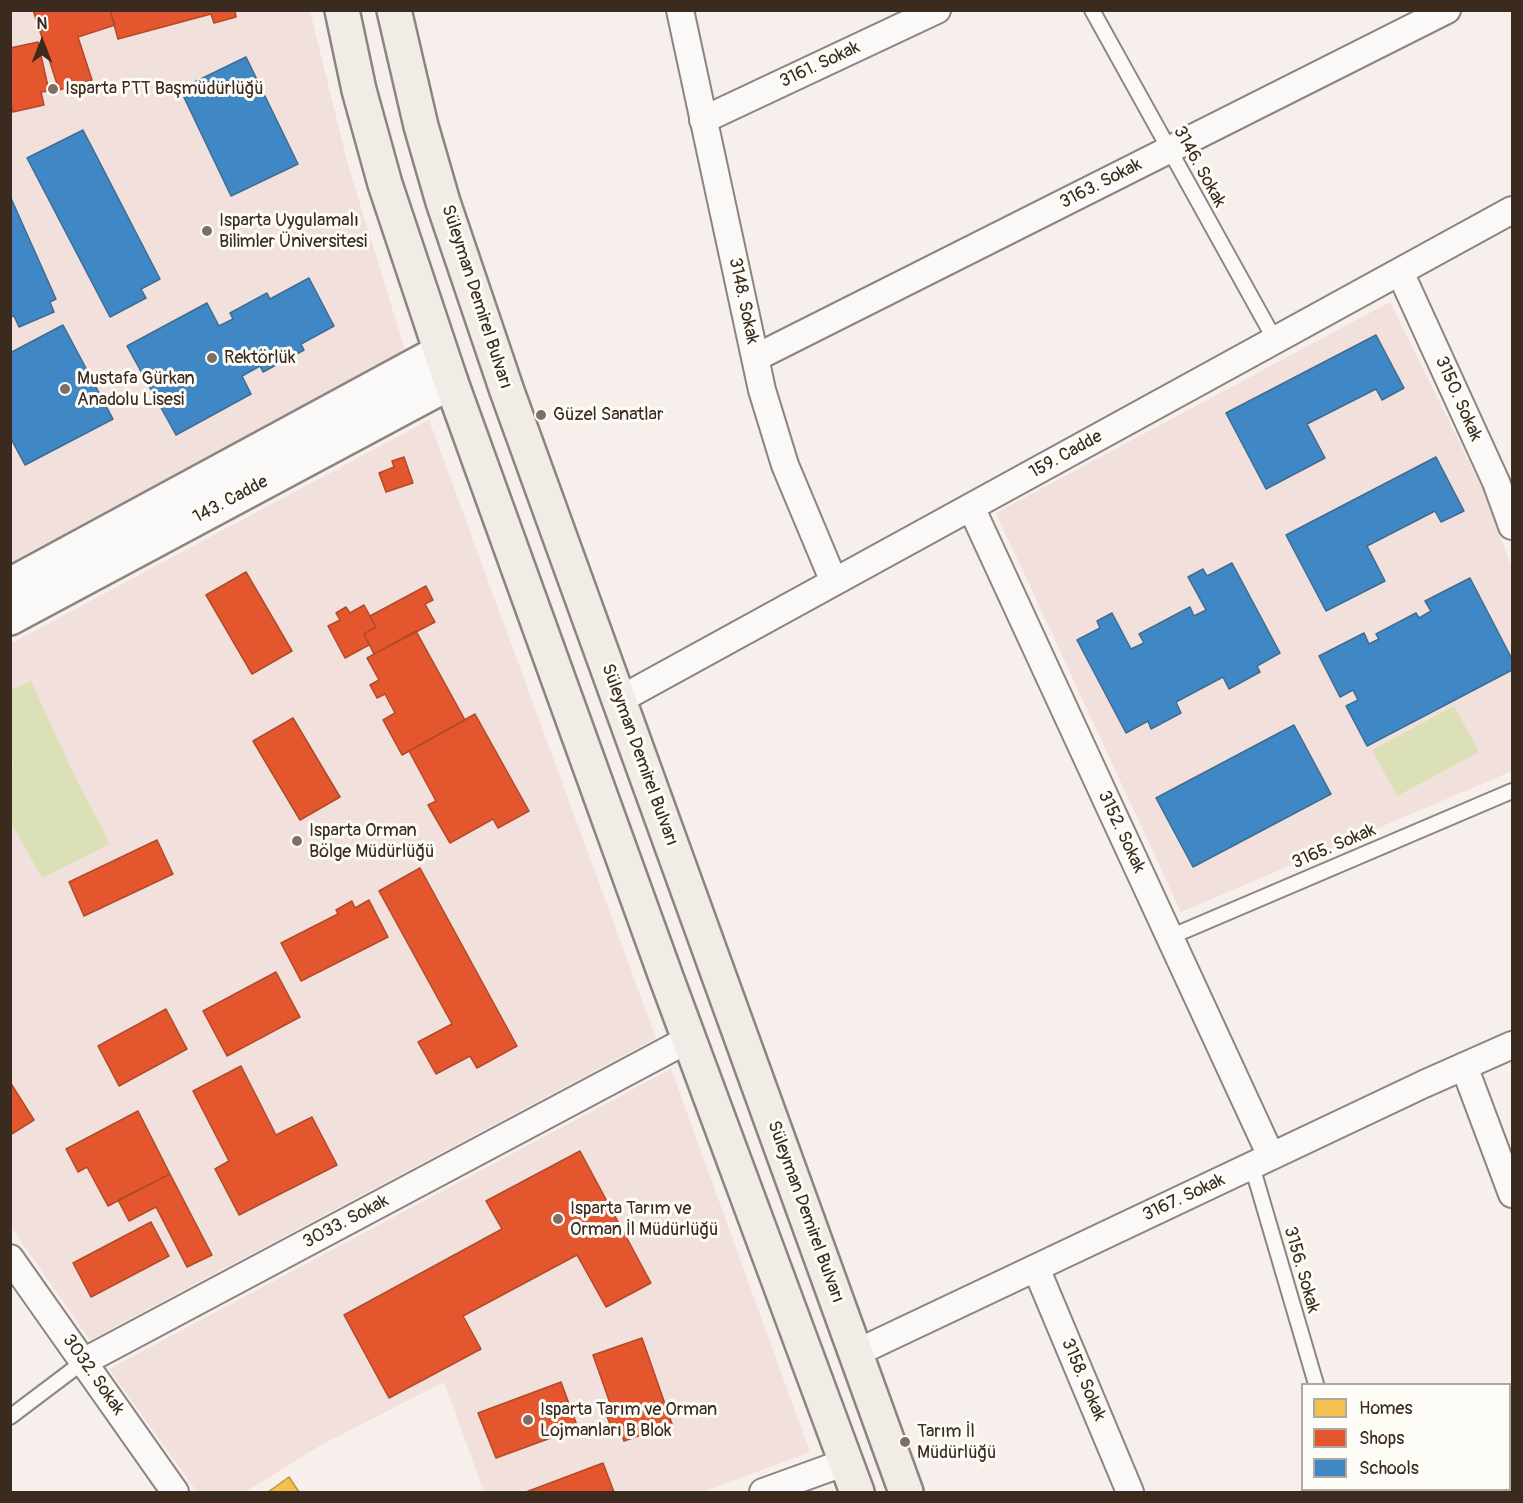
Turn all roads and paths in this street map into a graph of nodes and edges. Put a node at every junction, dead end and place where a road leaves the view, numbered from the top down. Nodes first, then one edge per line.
1 (342, 10) edge
2 (394, 10) edge
3 (680, 10) edge
4 (937, 10) edge
5 (1092, 10) edge
6 (1448, 10) edge
7 (704, 120) junction
8 (1169, 150) junction
9 (1512, 210) edge
10 (1400, 272) junction
11 (1275, 340) junction
12 (755, 358) junction
13 (445, 367) junction
14 (971, 507) junction
15 (1512, 526) edge
16 (834, 582) junction
17 (10, 585) edge
18 (10, 618) edge
19 (619, 700) junction
20 (1512, 790) edge
21 (1170, 937) junction
22 (689, 1039) junction
23 (1512, 1045) edge
24 (1464, 1066) junction
25 (1262, 1161) junction
26 (1512, 1194) edge
27 (10, 1258) edge
28 (1036, 1268) junction
29 (856, 1353) junction
30 (84, 1362) junction
31 (1316, 1383) edge
32 (10, 1417) edge
33 (846, 1462) junction
34 (175, 1492) edge
35 (763, 1492) edge
36 (857, 1492) edge
37 (906, 1492) edge
38 (1130, 1492) edge

1 - 13 main road
2 - 19 main road, Süleyman Demirel Bulvarı
3 - 7 street, 3148. Sokak
4 - 7 street, 3161. Sokak
5 - 8 lane, 3146. Sokak
6 - 8 street, 3163. Sokak
7 - 12 street, 3148. Sokak
8 - 11 lane, 3146. Sokak
8 - 12 street, 3163. Sokak
9 - 10 street, 159. Cadde
10 - 11 street, 159. Cadde
10 - 15 street, 3150. Sokak
11 - 14 street, 159. Cadde
12 - 16 street, 3148. Sokak
13 - 17 street, 143. Cadde
13 - 18 street, 143. Cadde
13 - 22 main road
14 - 16 street, 159. Cadde
14 - 21 street, 3152. Sokak
16 - 19 street, 159. Cadde
19 - 29 main road, Süleyman Demirel Bulvarı
20 - 21 lane, 3165. Sokak
21 - 25 street, 3152. Sokak
22 - 30 street, 3033. Sokak
22 - 33 main road
23 - 24 street, 3167. Sokak
24 - 25 street, 3167. Sokak
24 - 26 street
25 - 28 street, 3167. Sokak
25 - 31 lane, 3156. Sokak
27 - 30 street, 3032. Sokak
28 - 29 street, 3167. Sokak
28 - 38 street, 3158. Sokak
29 - 37 main road, Süleyman Demirel Bulvarı
30 - 32 lane, 3033. Sokak
30 - 34 street, 3032. Sokak
33 - 35 street
33 - 36 main road

